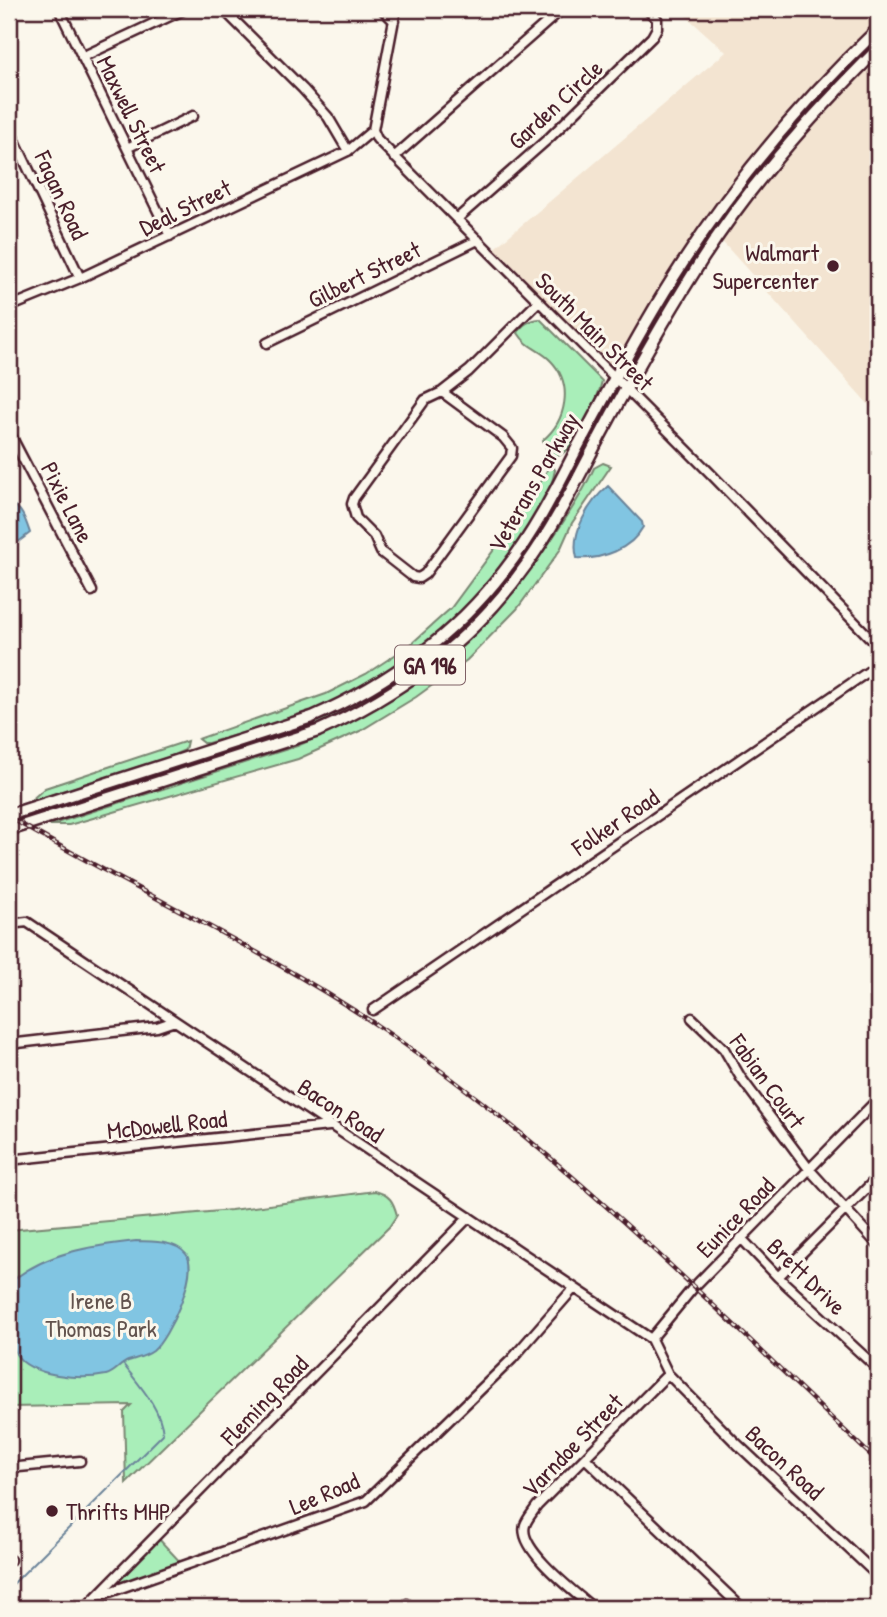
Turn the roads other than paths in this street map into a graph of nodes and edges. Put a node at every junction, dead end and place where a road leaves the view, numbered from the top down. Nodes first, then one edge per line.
1 (59, 9) edge
2 (185, 9) edge
3 (223, 9) edge
4 (382, 9) edge
5 (396, 9) edge
6 (562, 9) edge
7 (647, 9) edge
8 (394, 21) junction
9 (878, 29) edge
10 (878, 49) edge
11 (82, 57) junction
12 (193, 116) dead end
13 (9, 128) edge
14 (373, 130) junction
15 (127, 148) junction
16 (348, 151) junction
17 (394, 157) junction
18 (458, 218) junction
19 (170, 236) junction
20 (478, 240) junction
21 (80, 278) junction
22 (538, 301) junction
23 (9, 307) edge
24 (267, 343) dead end
25 (615, 378) junction
26 (626, 388) junction
27 (442, 392) junction
28 (9, 432) edge
29 (92, 591) dead end
30 (878, 646) edge
31 (878, 665) edge
32 (9, 815) edge
33 (9, 830) edge
34 (9, 924) edge
35 (373, 1010) dead end
36 (692, 1018) dead end
37 (175, 1021) junction
38 (9, 1044) edge
39 (878, 1099) edge
40 (329, 1126) junction
41 (9, 1160) edge
42 (809, 1169) junction
43 (878, 1177) edge
44 (845, 1209) junction
45 (469, 1217) junction
46 (741, 1238) junction
47 (878, 1245) edge
48 (778, 1277) junction
49 (574, 1288) junction
50 (651, 1339) junction
51 (878, 1369) edge
52 (668, 1374) junction
53 (585, 1458) junction
54 (80, 1461) dead end
55 (9, 1468) edge
56 (878, 1576) edge
57 (98, 1596) junction
58 (85, 1608) edge
59 (593, 1608) edge
60 (742, 1608) edge

1 - 11 street, Maxwell Street
2 - 11 street
3 - 16 street
4 - 8 street
5 - 8 street
6 - 17 street
7 - 18 street, Garden Circle
8 - 14 street
9 - 25 main road, Veterans Parkway / GA 196
10 - 26 main road, Veterans Parkway / GA 196
11 - 15 street, Maxwell Street
12 - 15 street
13 - 21 street, Fagan Road
14 - 16 street, Deal Street
14 - 17 street, South Main Street
15 - 19 street, Maxwell Street
16 - 19 street, Deal Street
17 - 18 street, South Main Street
18 - 20 street, South Main Street
19 - 21 street, Deal Street
20 - 22 street, South Main Street
20 - 24 street, Gilbert Street
21 - 23 street, Deal Street
22 - 25 street, South Main Street
22 - 27 street
25 - 26 street, South Main Street
25 - 32 main road, Veterans Parkway / GA 196
26 - 30 street, South Main Street
26 - 33 main road, Veterans Parkway / GA 196
27 - 27 street
28 - 29 street, Pixie Lane
31 - 35 street, Folker Road
34 - 37 street, Bacon Road
36 - 42 street, Fabian Court
37 - 38 street
37 - 40 street, Bacon Road
39 - 42 street, Eunice Road
40 - 41 street, McDowell Road
40 - 45 street, Bacon Road
42 - 44 street, Fabian Court
42 - 46 street, Eunice Road
43 - 44 street
44 - 47 street, Fabian Court
44 - 48 street
45 - 49 street, Bacon Road
45 - 57 street, Fleming Road
46 - 48 street, Brett Drive
46 - 50 street, Eunice Road
48 - 51 street, Brett Drive
49 - 50 street, Bacon Road
49 - 57 street, Lee Road
50 - 52 street
52 - 53 street, Varndoe Street
52 - 56 street, Bacon Road
53 - 59 street, Varndoe Street
53 - 60 street
54 - 55 street
57 - 58 street, Fleming Road

